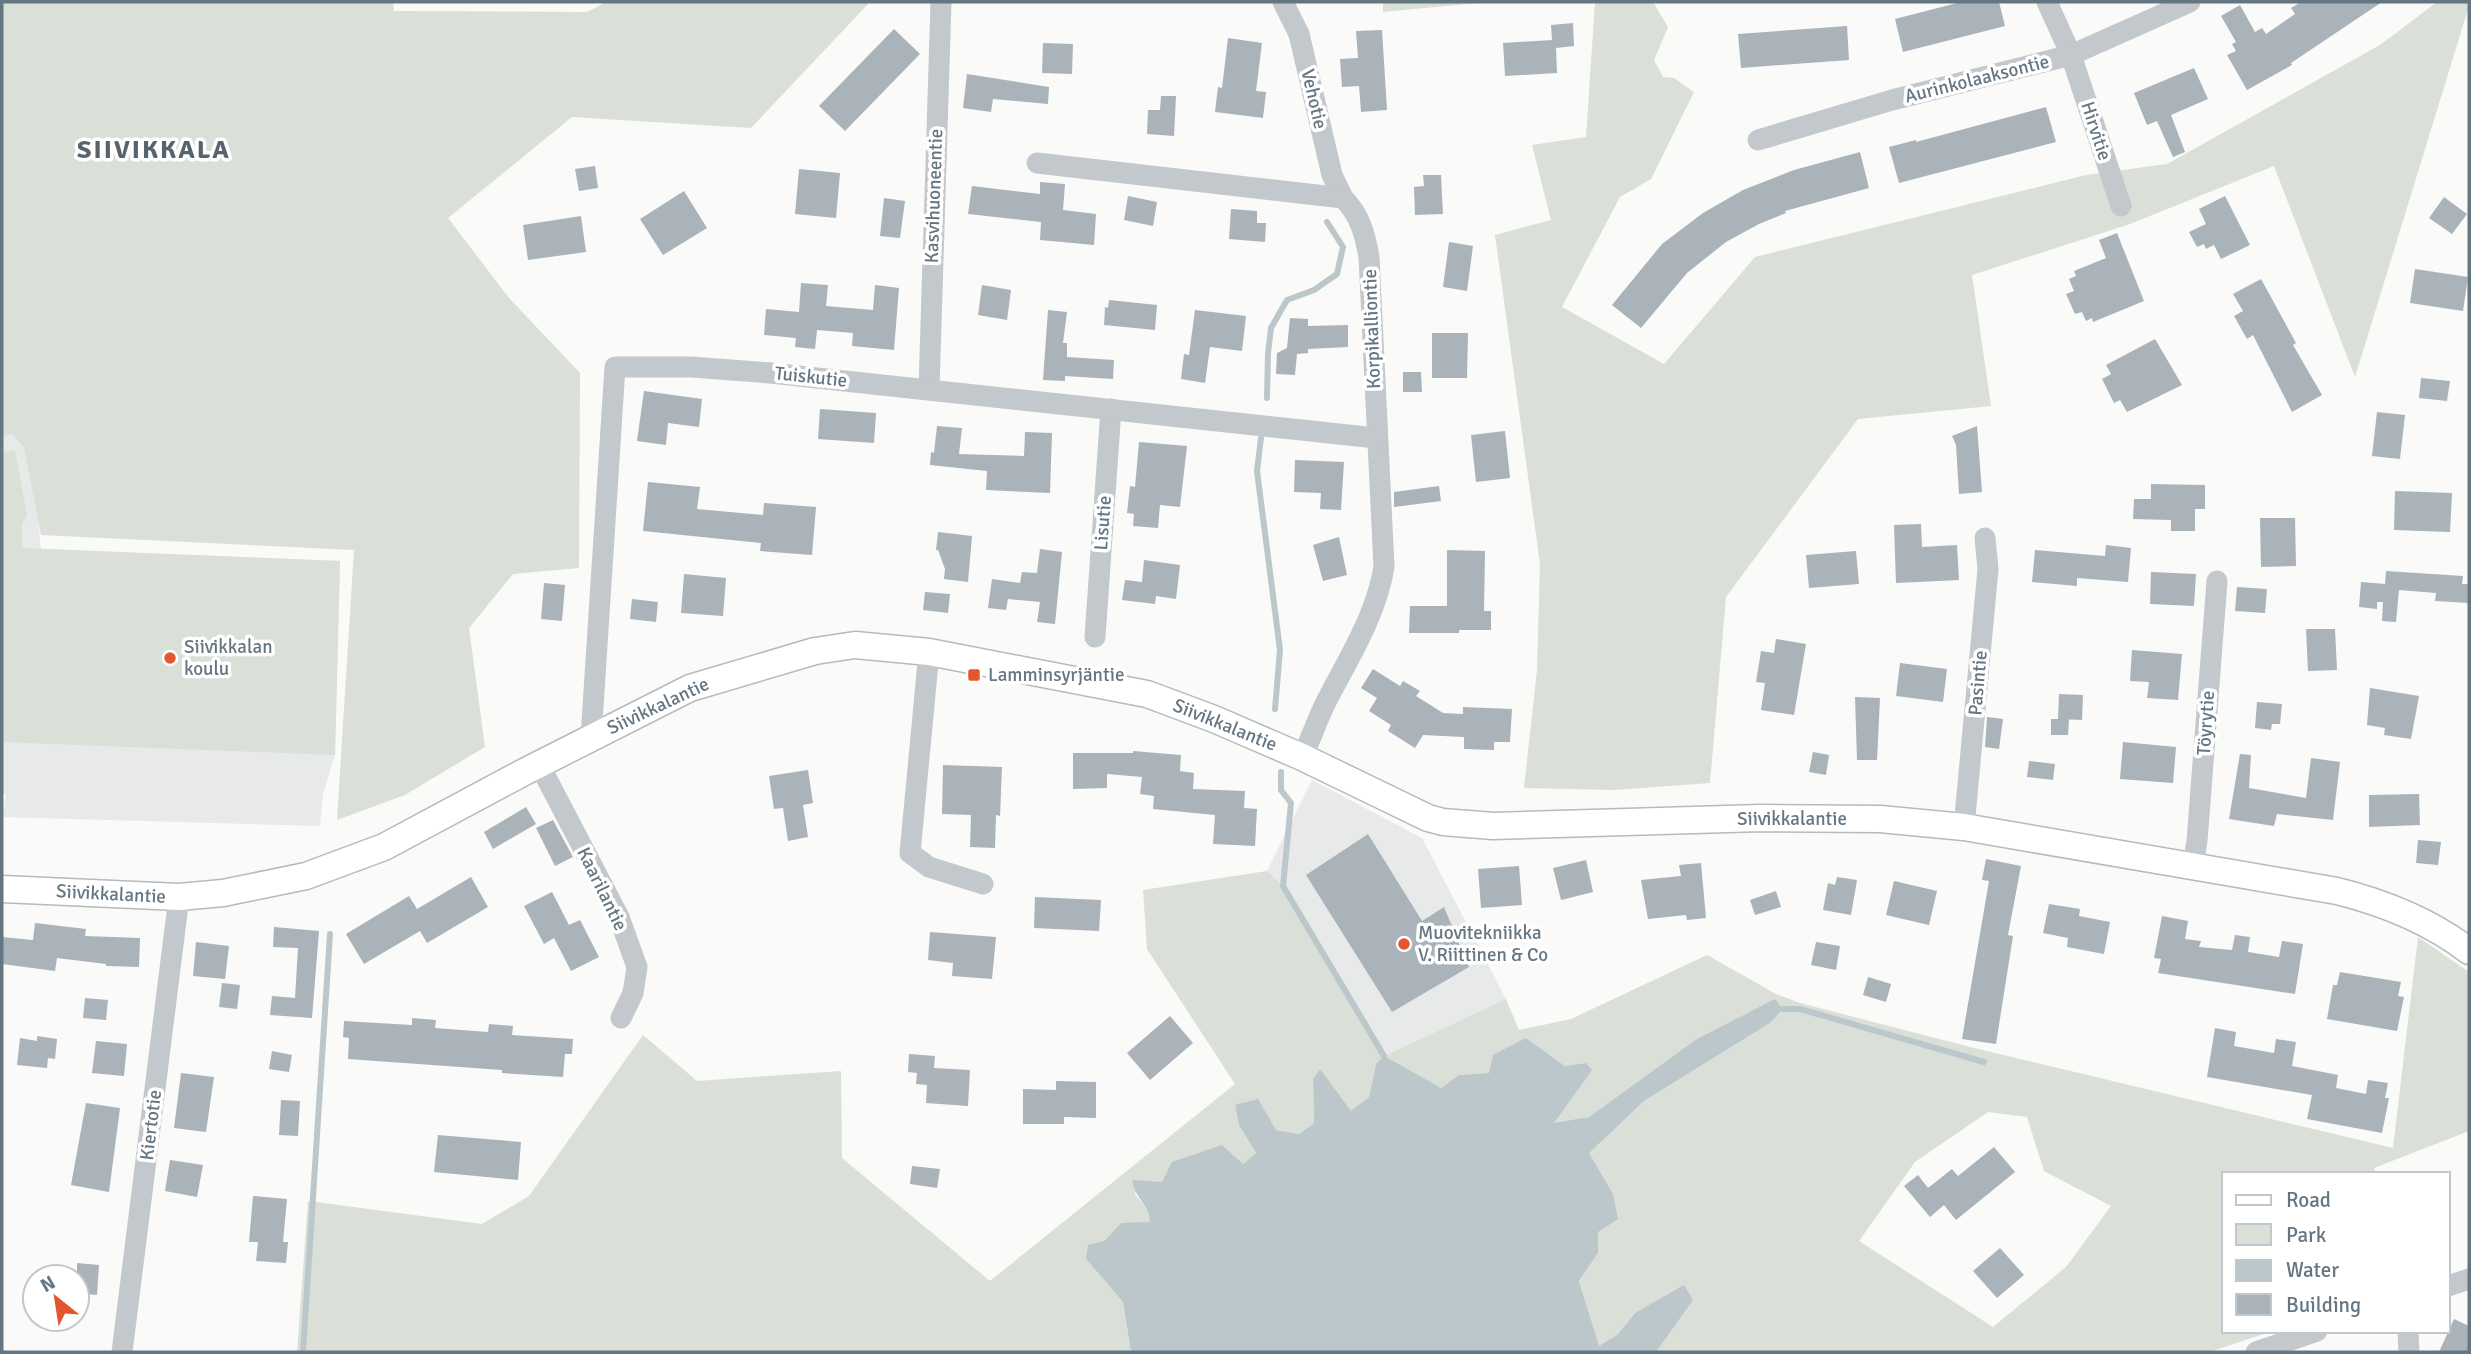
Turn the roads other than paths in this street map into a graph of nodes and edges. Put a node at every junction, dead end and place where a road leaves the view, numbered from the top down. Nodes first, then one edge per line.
1 (941, 2) edge
2 (1283, 2) edge
3 (2047, 2) edge
4 (2190, 2) edge
5 (2071, 55) junction
6 (1758, 140) dead end
7 (1037, 163) dead end
8 (1343, 198) junction
9 (2121, 206) dead end
10 (929, 390) junction
11 (1111, 409) junction
12 (1376, 438) junction
13 (1985, 538) dead end
14 (2217, 580) dead end
15 (1095, 637) dead end
16 (929, 652) junction
17 (591, 737) junction
18 (1302, 757) junction
19 (539, 764) junction
20 (1965, 827) junction
21 (2193, 865) junction
22 (983, 884) dead end
23 (2, 889) edge
24 (179, 897) junction
25 (2469, 951) edge
26 (621, 1018) dead end
27 (2469, 1279) edge
28 (2450, 1285) edge
29 (2310, 1333) edge
30 (2408, 1333) edge
31 (122, 1352) edge
32 (2256, 1352) edge
33 (2409, 1352) edge

1 - 10 street, Kasvihuoneentie
2 - 8 street, Vehotie
3 - 5 street, Hirvitie
4 - 5 street, Aurinkolaaksontie
5 - 6 street, Aurinkolaaksontie
5 - 9 street, Hirvitie
7 - 8 street
8 - 12 street, Korpikalliontie
10 - 11 street, Tuiskutie
10 - 17 street, Tuiskutie
11 - 12 street, Tuiskutie
11 - 15 street, Lisutie
12 - 18 street, Korpikalliontie
13 - 20 street, Pasintie
14 - 21 street, Töyrytie
16 - 17 main road, Siivikkalantie
16 - 18 main road, Siivikkalantie
16 - 22 street
17 - 19 main road, Siivikkalantie
18 - 20 main road, Siivikkalantie
19 - 24 main road, Siivikkalantie
19 - 26 street, Kaarilantie
20 - 21 main road, Siivikkalantie
21 - 25 main road, Siivikkalantie
23 - 24 main road, Siivikkalantie
24 - 31 street, Kiertotie
27 - 28 street
29 - 32 street
30 - 33 street

